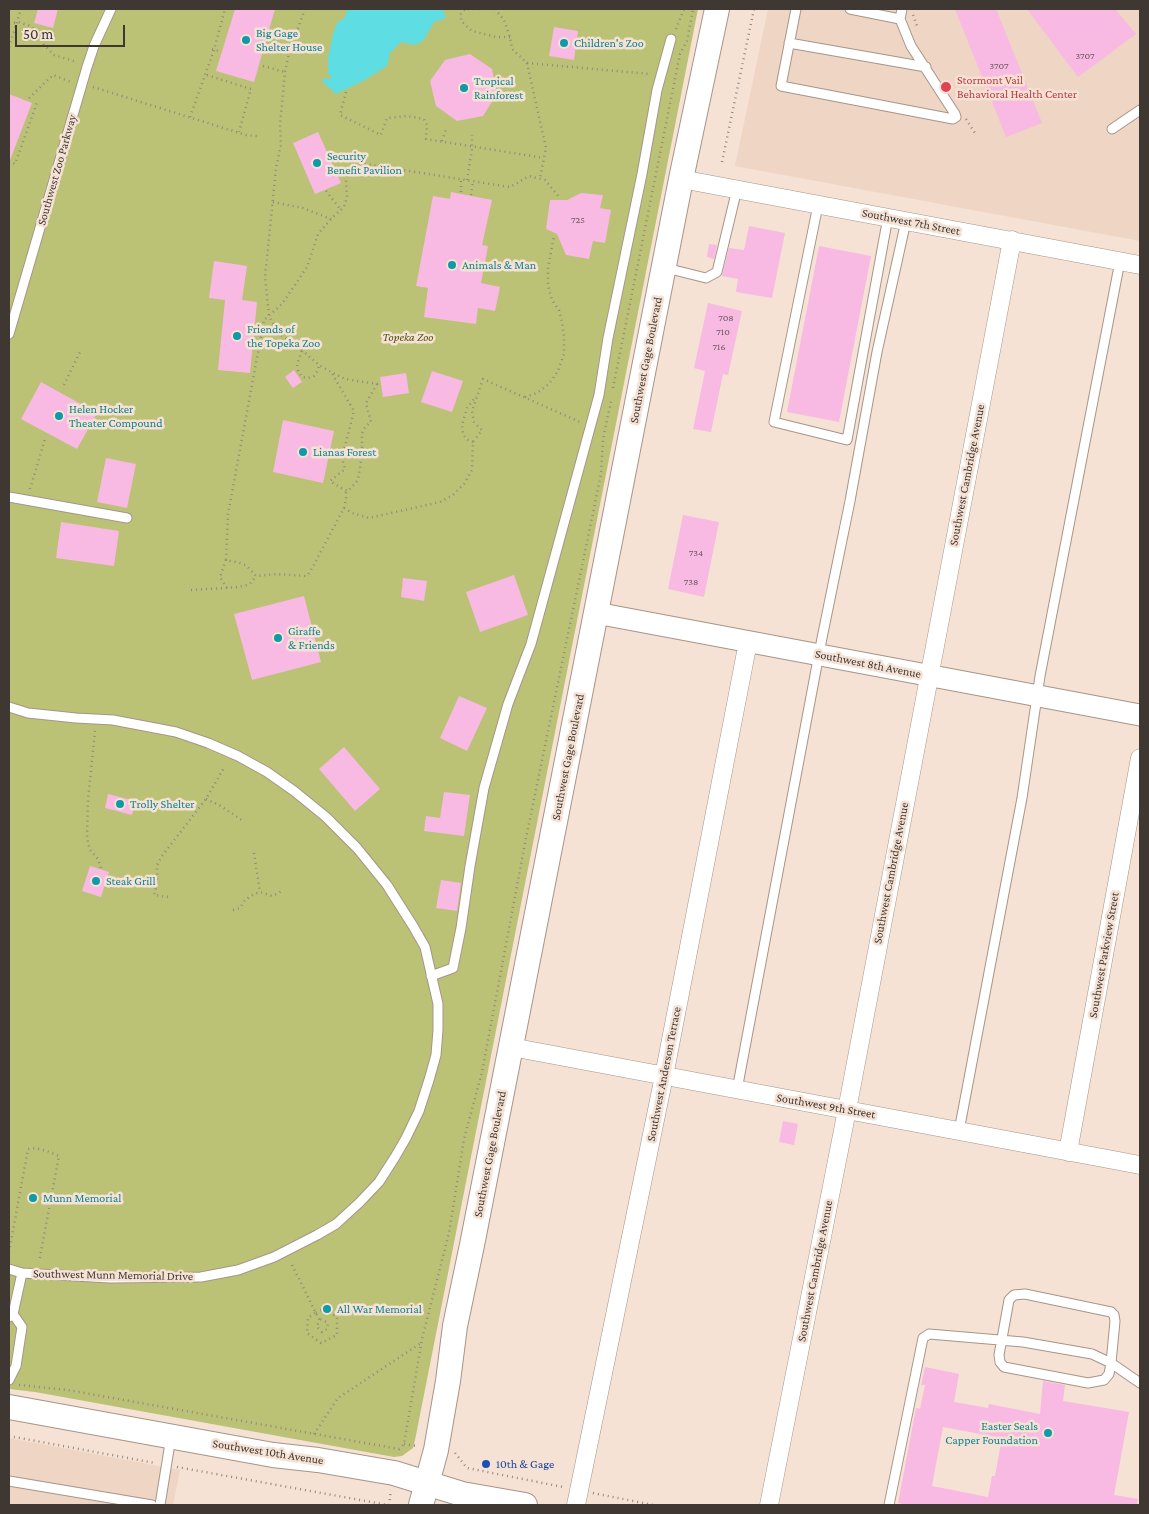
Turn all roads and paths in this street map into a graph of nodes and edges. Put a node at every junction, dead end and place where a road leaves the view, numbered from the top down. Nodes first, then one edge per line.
1 (21, 9) edge
2 (111, 9) edge
3 (225, 9) edge
4 (305, 9) edge
5 (479, 9) edge
6 (495, 9) edge
7 (684, 9) edge
8 (693, 9) edge
9 (717, 9) edge
10 (754, 9) edge
11 (796, 9) edge
12 (850, 9) edge
13 (902, 9) edge
14 (900, 19) junction
15 (18, 22) junction
16 (9, 24) edge
17 (510, 37) junction
18 (671, 39) joint
19 (789, 43) junction
20 (9, 47) edge
21 (213, 50) junction
22 (219, 51) dead end
23 (527, 63) junction
24 (263, 66) dead end
25 (87, 67) junction
26 (926, 68) junction
27 (285, 72) junction
28 (661, 75) junction
29 (207, 76) dead end
30 (82, 85) junction
31 (346, 92) dead end
32 (29, 98) dead end
33 (38, 100) dead end
34 (1140, 110) edge
35 (190, 117) junction
36 (446, 129) dead end
37 (1112, 129) dead end
38 (239, 132) junction
39 (472, 135) dead end
40 (257, 136) dead end
41 (442, 141) junction
42 (472, 146) junction
43 (544, 158) junction
44 (9, 160) edge
45 (340, 160) dead end
46 (353, 162) junction
47 (722, 162) dead end
48 (540, 178) junction
49 (461, 179) junction
50 (681, 179) junction
51 (467, 180) junction
52 (473, 181) junction
53 (737, 189) junction
54 (326, 191) dead end
55 (461, 192) dead end
56 (471, 195) dead end
57 (559, 197) dead end
58 (273, 202) junction
59 (818, 205) junction
60 (341, 210) junction
61 (888, 217) junction
62 (331, 219) junction
63 (906, 221) junction
64 (554, 236) dead end
65 (1012, 240) junction
66 (1120, 261) junction
67 (1140, 265) edge
68 (664, 268) junction
69 (268, 316) junction
70 (9, 334) edge
71 (302, 351) junction
72 (80, 352) dead end
73 (319, 366) junction
74 (331, 372) junction
75 (64, 385) dead end
76 (613, 391) dead end
77 (477, 394) junction
78 (524, 397) junction
79 (611, 400) dead end
80 (585, 424) dead end
81 (45, 439) dead end
82 (473, 442) junction
83 (346, 490) junction
84 (9, 497) edge
85 (26, 500) junction
86 (344, 508) junction
87 (127, 518) dead end
88 (226, 560) junction
89 (256, 576) junction
90 (227, 588) junction
91 (191, 590) dead end
92 (596, 613) junction
93 (748, 642) junction
94 (820, 655) junction
95 (928, 676) junction
96 (1038, 696) junction
97 (9, 707) edge
98 (1140, 715) edge
99 (95, 731) dead end
100 (1140, 758) edge
101 (225, 766) dead end
102 (206, 798) junction
103 (243, 821) dead end
104 (254, 853) dead end
105 (101, 868) dead end
106 (284, 889) dead end
107 (260, 892) junction
108 (168, 897) dead end
109 (233, 910) dead end
110 (431, 976) junction
111 (511, 1047) junction
112 (664, 1076) junction
113 (737, 1090) junction
114 (847, 1110) junction
115 (959, 1131) junction
116 (1068, 1152) junction
117 (1140, 1165) edge
118 (9, 1252) edge
119 (38, 1263) dead end
120 (292, 1265) dead end
121 (9, 1269) edge
122 (22, 1273) junction
123 (315, 1313) junction
124 (11, 1315) edge
125 (320, 1319) dead end
126 (1000, 1341) junction
127 (421, 1344) junction
128 (1111, 1363) junction
129 (9, 1380) edge
130 (1140, 1383) edge
131 (18, 1385) dead end
132 (9, 1407) edge
133 (314, 1434) junction
134 (9, 1436) edge
135 (171, 1436) junction
136 (455, 1453) dead end
137 (167, 1465) junction
138 (9, 1480) edge
139 (425, 1494) edge
140 (578, 1497) edge
141 (152, 1505) edge
142 (160, 1505) edge
143 (388, 1505) edge
144 (525, 1505) edge
145 (653, 1505) edge
146 (769, 1505) edge
147 (890, 1505) edge

1 - 15 path
2 - 25 lane, Southwest Zoo Parkway
3 - 21 path
4 - 27 path
5 - 17 path
6 - 17 path
7 - 18 path
8 - 76 path
9 - 50 main road, Southwest Gage Boulevard
10 - 47 path
11 - 19 lane
12 - 14 lane
13 - 14 lane
14 - 26 lane
15 - 16 path
15 - 20 path
15 - 25 path
17 - 23 path
18 - 28 lane
19 - 26 lane
19 - 26 lane
21 - 22 path
21 - 35 path
23 - 28 path
23 - 43 path
24 - 27 path
25 - 30 lane, Southwest Zoo Parkway
27 - 58 path
28 - 110 lane
29 - 38 path
30 - 32 path
30 - 35 path
30 - 70 lane, Southwest Zoo Parkway
31 - 41 path
33 - 44 path
34 - 37 lane
35 - 38 path
36 - 41 path
38 - 40 path
39 - 42 path
41 - 42 path
42 - 43 path
42 - 51 path
43 - 48 path
45 - 46 path
46 - 49 path
46 - 60 path
48 - 52 path
48 - 57 path
49 - 51 path
49 - 55 path
50 - 53 street, Southwest 7th Street
50 - 68 main road, Southwest Gage Boulevard
51 - 52 path
52 - 56 path
53 - 59 street, Southwest 7th Street
53 - 68 lane
54 - 60 path
58 - 62 path
58 - 69 path
59 - 61 street, Southwest 7th Street
59 - 61 lane
60 - 62 path
61 - 63 street, Southwest 7th Street
62 - 69 path
63 - 65 street, Southwest 7th Street
63 - 94 lane
64 - 78 path
65 - 66 street, Southwest 7th Street
65 - 95 street, Southwest Cambridge Avenue
66 - 67 street, Southwest 7th Street
66 - 96 lane
68 - 92 main road, Southwest Gage Boulevard
69 - 71 path
69 - 88 path
71 - 73 path
71 - 73 path
72 - 75 path
73 - 74 path
74 - 83 path
74 - 83 path
77 - 78 path
77 - 82 path
77 - 82 path
78 - 80 path
79 - 127 path
81 - 85 path
82 - 86 path
83 - 86 path
84 - 85 lane
85 - 87 lane
86 - 89 path
88 - 89 path
88 - 90 path
89 - 90 path
90 - 91 path
92 - 93 street, Southwest 8th Avenue
92 - 111 main road, Southwest Gage Boulevard
93 - 94 street, Southwest 8th Avenue
93 - 112 street, Southwest Anderson Terrace
94 - 95 street, Southwest 8th Avenue
94 - 113 lane
95 - 96 street, Southwest 8th Avenue
95 - 114 street, Southwest Cambridge Avenue
96 - 98 street, Southwest 8th Avenue
96 - 115 lane
97 - 110 lane, Southwest Munn Memorial Drive
99 - 105 path
100 - 116 street, Southwest Parkview Street
101 - 102 path
102 - 103 path
102 - 108 path
104 - 107 path
106 - 107 path
107 - 109 path
110 - 122 lane, Southwest Munn Memorial Drive
111 - 112 street, Southwest 9th Street
111 - 139 main road, Southwest Gage Boulevard
112 - 113 street, Southwest 9th Street
112 - 140 street, Southwest Anderson Terrace
113 - 114 street, Southwest 9th Street
114 - 115 street, Southwest 9th Street
114 - 146 street, Southwest Cambridge Avenue
115 - 116 street, Southwest 9th Street
116 - 117 street, Southwest 9th Street
118 - 119 path
120 - 123 path
121 - 122 lane
122 - 124 lane
123 - 123 path
123 - 125 path
124 - 129 lane
126 - 128 lane
126 - 128 lane
126 - 128 lane
126 - 147 lane
127 - 133 path
127 - 133 path
128 - 130 lane
131 - 133 path
132 - 135 main road, Southwest 10th Avenue
134 - 137 path
135 - 137 lane
135 - 139 main road, Southwest 10th Avenue
136 - 140 path
137 - 142 lane
137 - 143 path
138 - 141 lane
139 - 144 main road, Southwest 10th Avenue
140 - 145 path

